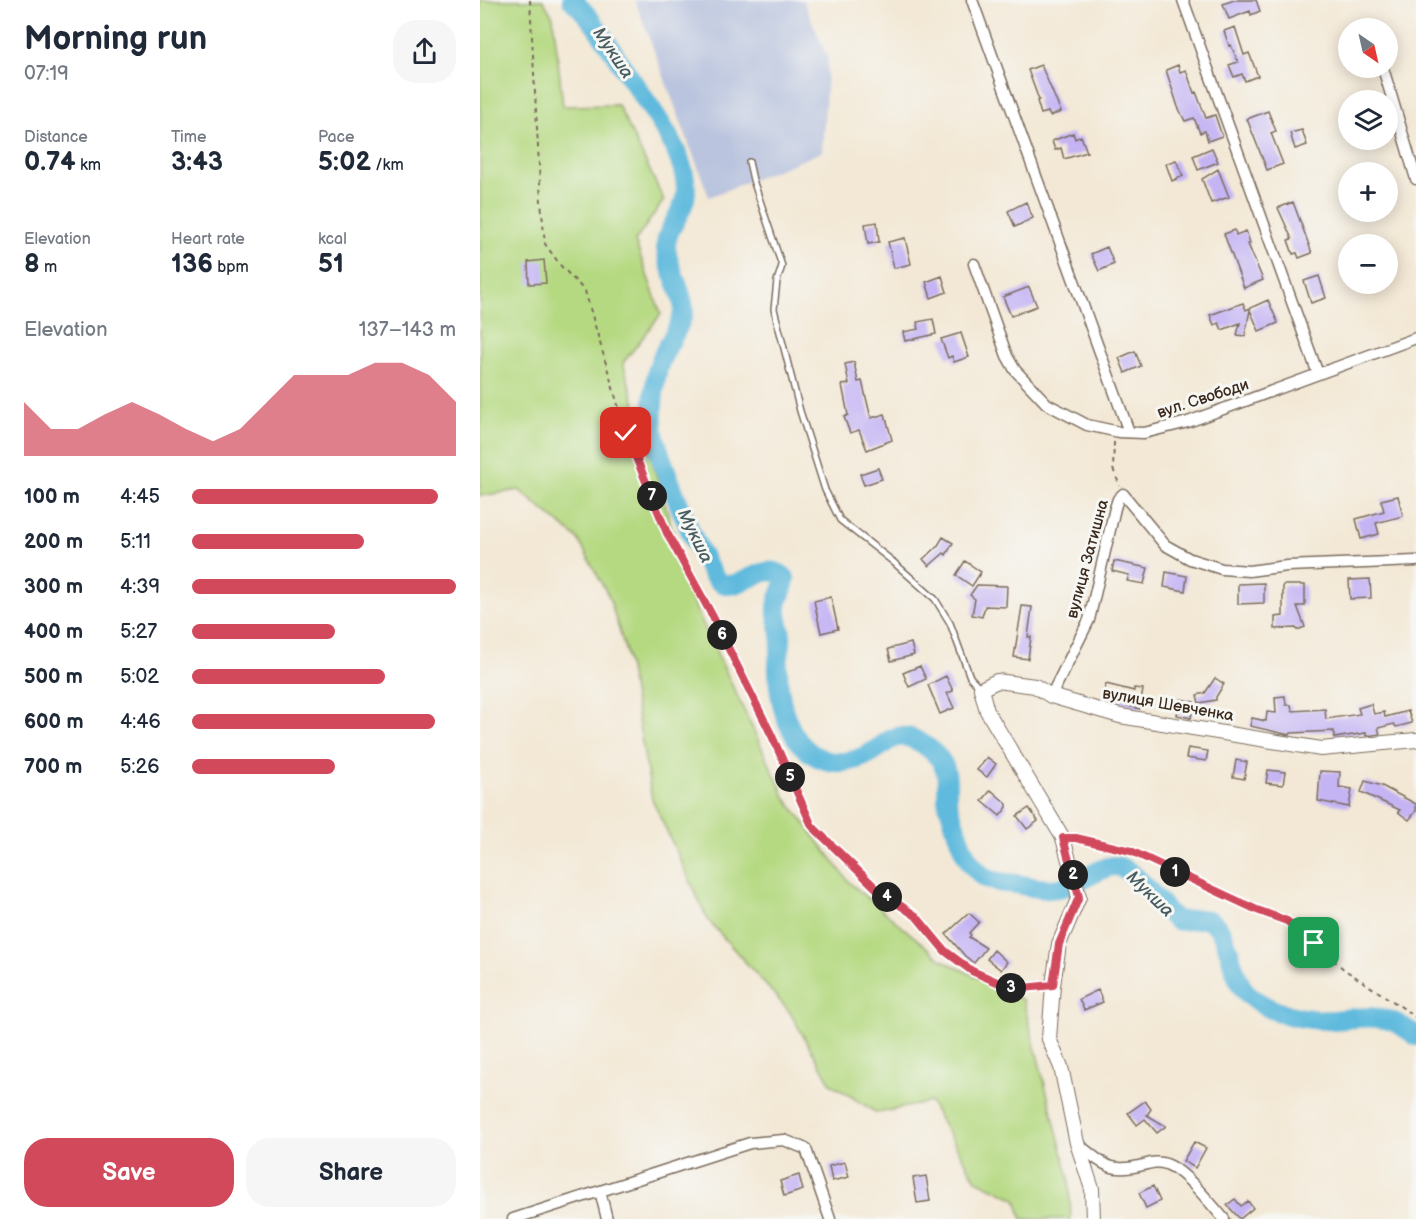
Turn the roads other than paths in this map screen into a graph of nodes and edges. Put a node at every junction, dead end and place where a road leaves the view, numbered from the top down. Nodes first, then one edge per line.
1 (972, 0) edge
2 (1183, 0) edge
3 (1386, 78) edge
4 (748, 162) dead end
5 (1416, 179) edge
6 (974, 264) dead end
7 (1416, 338) edge
8 (1318, 375) junction
9 (1129, 432) junction
10 (1416, 561) edge
11 (981, 689) junction
12 (1051, 696) junction
13 (1416, 740) edge
14 (1077, 1143) junction
15 (600, 1191) junction
16 (513, 1219) edge
17 (607, 1219) edge
18 (830, 1219) edge
19 (1093, 1219) edge
20 (1224, 1219) edge

1 - 9 street
2 - 8 street
3 - 5 street
4 - 11 lane
6 - 9 street, вул. Свободи
7 - 8 street, вул. Свободи
8 - 9 street, вул. Свободи
10 - 12 street, вулиця Затишна
11 - 12 street, вулиця Шевченка
11 - 14 street
12 - 13 street, вулиця Шевченка
14 - 19 street
14 - 20 street
15 - 16 street
15 - 17 street
15 - 18 street

